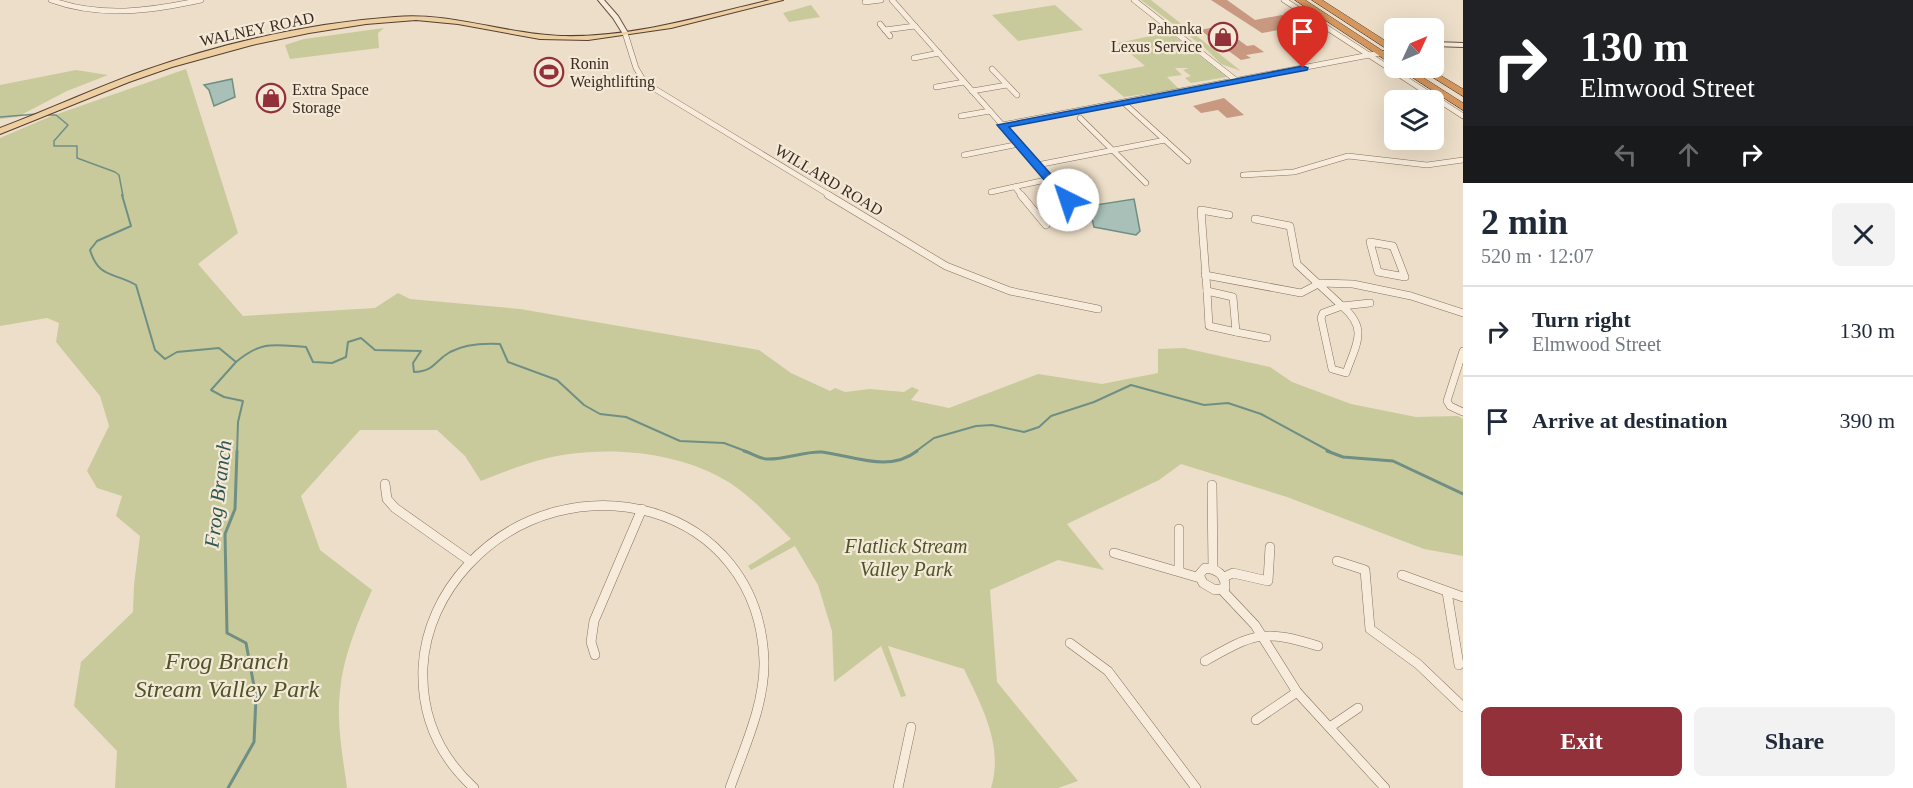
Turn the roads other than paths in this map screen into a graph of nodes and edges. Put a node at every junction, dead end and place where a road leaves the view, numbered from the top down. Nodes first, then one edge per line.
1 (51, 0) edge
2 (201, 0) edge
3 (601, 0) edge
4 (779, 0) edge
5 (881, 0) edge
6 (892, 0) edge
7 (1134, 0) edge
8 (1284, 0) edge
9 (1299, 0) edge
10 (1316, 0) edge
11 (866, 2) dead end
12 (880, 24) dead end
13 (915, 26) junction
14 (885, 30) junction
15 (625, 33) junction
16 (890, 36) dead end
17 (1384, 43) edge
18 (1444, 44) edge
19 (1463, 45) edge
20 (1384, 52) edge
21 (939, 53) junction
22 (1380, 53) junction
23 (1368, 55) junction
24 (1384, 56) edge
25 (914, 58) dead end
26 (992, 69) dead end
27 (1418, 78) edge
28 (1438, 78) edge
29 (1237, 81) junction
30 (964, 82) junction
31 (1007, 85) junction
32 (936, 87) dead end
33 (972, 91) junction
34 (1463, 93) edge
35 (1017, 95) dead end
36 (1124, 103) junction
37 (1463, 106) edge
38 (990, 111) junction
39 (961, 116) dead end
40 (1463, 116) edge
41 (1080, 118) dead end
42 (1002, 125) junction
43 (0, 131) edge
44 (1165, 140) junction
45 (1018, 144) junction
46 (1113, 150) junction
47 (964, 155) dead end
48 (1463, 160) edge
49 (1188, 161) dead end
50 (1037, 165) junction
51 (1243, 175) dead end
52 (1050, 179) junction
53 (1146, 183) dead end
54 (1015, 187) junction
55 (991, 192) dead end
56 (1068, 200) dead end
57 (1229, 215) dead end
58 (1255, 219) dead end
59 (1046, 225) dead end
60 (1378, 272) junction
61 (1205, 275) junction
62 (1320, 283) junction
63 (1385, 290) junction
64 (1206, 291) junction
65 (1370, 303) dead end
66 (1343, 304) junction
67 (1098, 309) dead end
68 (1463, 313) edge
69 (1236, 332) junction
70 (1267, 338) dead end
71 (1463, 351) edge
72 (1463, 412) edge
73 (385, 484) dead end
74 (1212, 485) dead end
75 (642, 509) junction
76 (1179, 529) dead end
77 (1270, 547) dead end
78 (1114, 553) dead end
79 (470, 561) junction
80 (1337, 561) dead end
81 (1213, 568) junction
82 (1179, 571) junction
83 (1402, 575) dead end
84 (1224, 577) junction
85 (1200, 578) junction
86 (1222, 590) junction
87 (1447, 592) junction
88 (1463, 597) edge
89 (1261, 633) junction
90 (1070, 644) dead end
91 (1318, 646) dead end
92 (595, 655) dead end
93 (1205, 661) dead end
94 (1459, 665) dead end
95 (1297, 692) junction
96 (1463, 707) edge
97 (1358, 708) dead end
98 (1256, 720) dead end
99 (911, 727) dead end
100 (1330, 727) junction
101 (474, 788) edge
102 (730, 788) edge
103 (898, 788) edge
104 (1196, 788) edge
105 (1385, 788) edge

1 - 2 street
3 - 15 main road, WILLARD ROAD
4 - 15 main road, WALNEY ROAD
5 - 11 street
6 - 13 street
7 - 29 street
8 - 23 street
9 - 22 highway
10 - 17 highway
12 - 14 street
13 - 14 street
13 - 21 street
14 - 16 street
15 - 43 main road, WALNEY ROAD
15 - 67 street, WILLARD ROAD
18 - 19 main road
20 - 22 main road
21 - 25 street
21 - 30 street
22 - 23 street
22 - 24 highway
23 - 29 street
23 - 40 street
26 - 31 street
27 - 37 highway
28 - 34 highway
29 - 36 street
30 - 32 street
30 - 33 street
31 - 33 street
31 - 35 street
33 - 38 street
36 - 42 street
36 - 44 street
38 - 39 street
38 - 42 street
41 - 46 street
42 - 45 street
44 - 46 street
44 - 49 street
45 - 47 street
45 - 50 street
46 - 50 street
46 - 53 street
48 - 51 street
50 - 52 street
52 - 54 street
52 - 56 street
54 - 55 street
54 - 59 street
57 - 61 street
58 - 62 street
60 - 60 street
60 - 63 street
61 - 62 street
61 - 64 street
62 - 63 street
62 - 66 street
63 - 68 street
64 - 69 street
64 - 69 street
65 - 66 street
66 - 66 street
69 - 70 street
71 - 72 street
73 - 79 street
74 - 81 street
75 - 79 street
75 - 92 street
75 - 102 street
76 - 82 street
77 - 84 street
78 - 82 street
79 - 101 street
80 - 96 street
81 - 84 street
81 - 85 street
82 - 85 street
83 - 87 street
84 - 86 street
85 - 86 street
86 - 89 street
87 - 88 street
87 - 94 street
89 - 91 street
89 - 93 street
89 - 95 street
90 - 104 street
95 - 98 street
95 - 100 street
97 - 100 street
99 - 103 street
100 - 105 street

